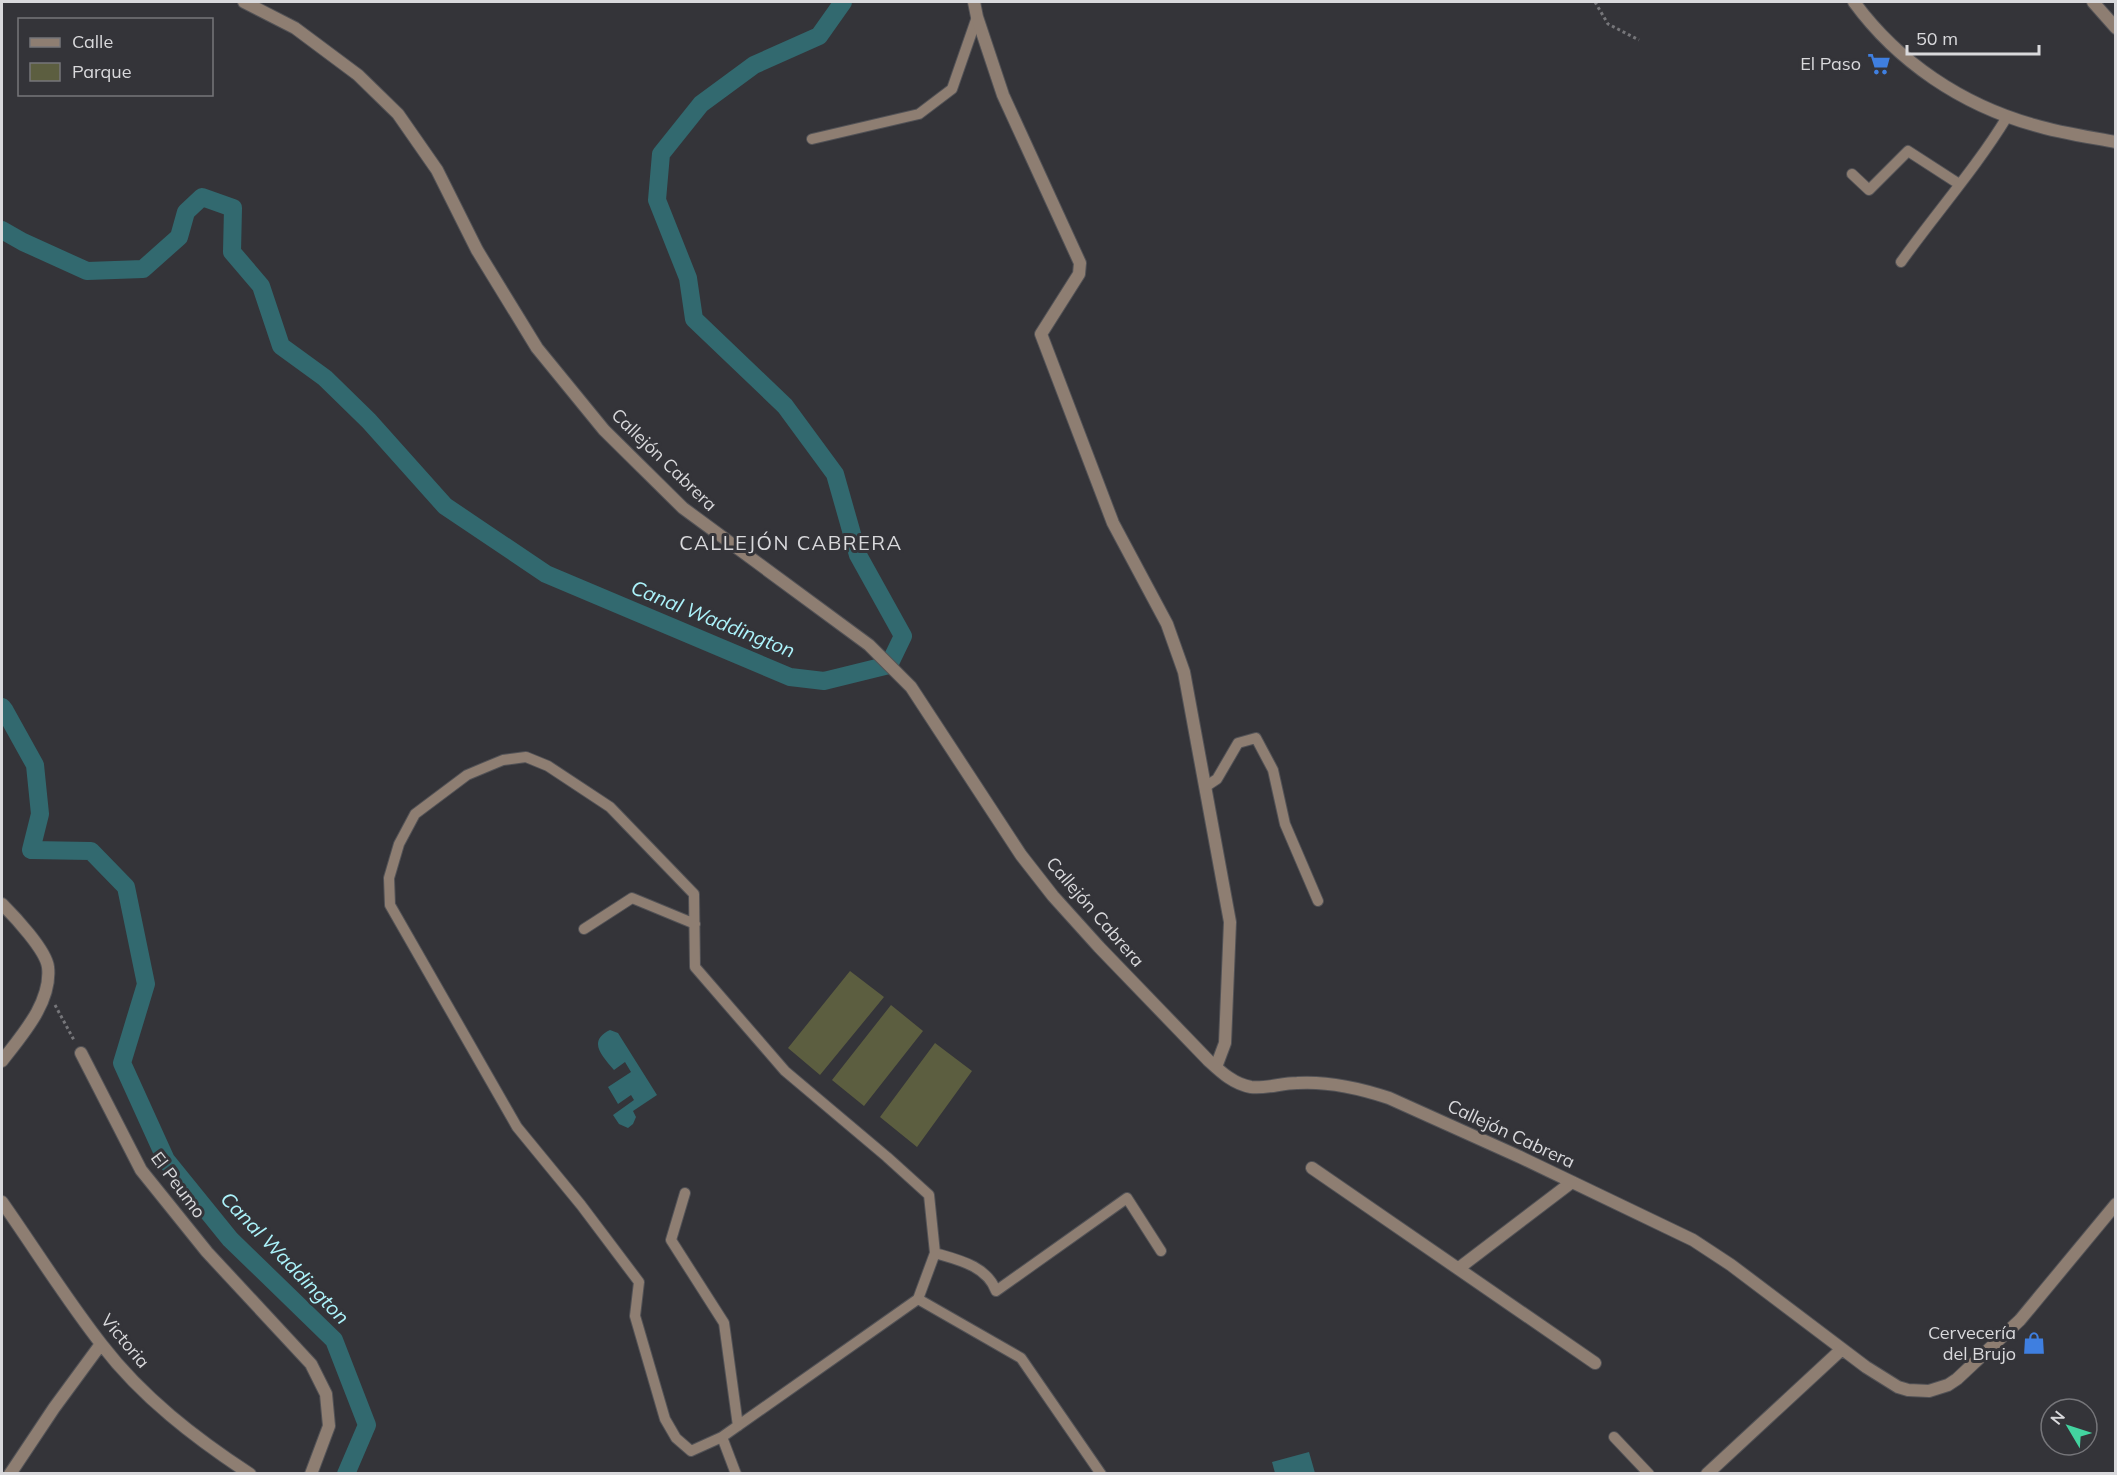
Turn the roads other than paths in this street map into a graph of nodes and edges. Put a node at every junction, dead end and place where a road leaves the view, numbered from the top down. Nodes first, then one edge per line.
1 (244, 2) edge
2 (974, 2) edge
3 (1854, 2) edge
4 (2093, 2) edge
5 (976, 17) junction
6 (2115, 28) edge
7 (2007, 117) junction
8 (812, 139) dead end
9 (2115, 142) edge
10 (1852, 174) dead end
11 (1959, 184) junction
12 (1901, 262) dead end
13 (1205, 787) junction
14 (1318, 901) dead end
15 (2, 904) edge
16 (694, 924) junction
17 (584, 929) dead end
18 (81, 1053) road end
19 (2, 1061) edge
20 (1216, 1067) junction
21 (1312, 1168) dead end
22 (1572, 1182) junction
23 (685, 1193) dead end
24 (2, 1202) edge
25 (2115, 1204) edge
26 (1161, 1251) dead end
27 (935, 1253) junction
28 (1459, 1268) junction
29 (918, 1299) junction
30 (101, 1344) junction
31 (1842, 1349) junction
32 (1595, 1364) dead end
33 (738, 1426) junction
34 (722, 1437) junction
35 (1614, 1437) dead end
36 (10, 1473) edge
37 (250, 1473) edge
38 (311, 1473) edge
39 (736, 1473) edge
40 (1101, 1473) edge
41 (1649, 1473) edge
42 (1707, 1473) edge

1 - 20 street, Callejón Cabrera
2 - 5 street
3 - 7 street
4 - 6 street
5 - 8 lane
5 - 13 street
7 - 9 street
7 - 11 lane
10 - 11 lane
11 - 12 lane
13 - 14 lane
13 - 20 street
15 - 19 street
16 - 17 lane
16 - 27 lane
16 - 34 lane
18 - 38 street, El Peumo
20 - 22 street, Callejón Cabrera
21 - 28 street
22 - 28 street
22 - 31 street, Callejón Cabrera
23 - 33 lane
24 - 30 street, Victoria
25 - 31 street, Callejón Cabrera
26 - 27 lane
27 - 29 lane
28 - 32 street
29 - 33 lane
29 - 40 lane
30 - 36 street
30 - 37 street, Victoria
31 - 42 street
33 - 34 lane
34 - 39 lane
35 - 41 lane

